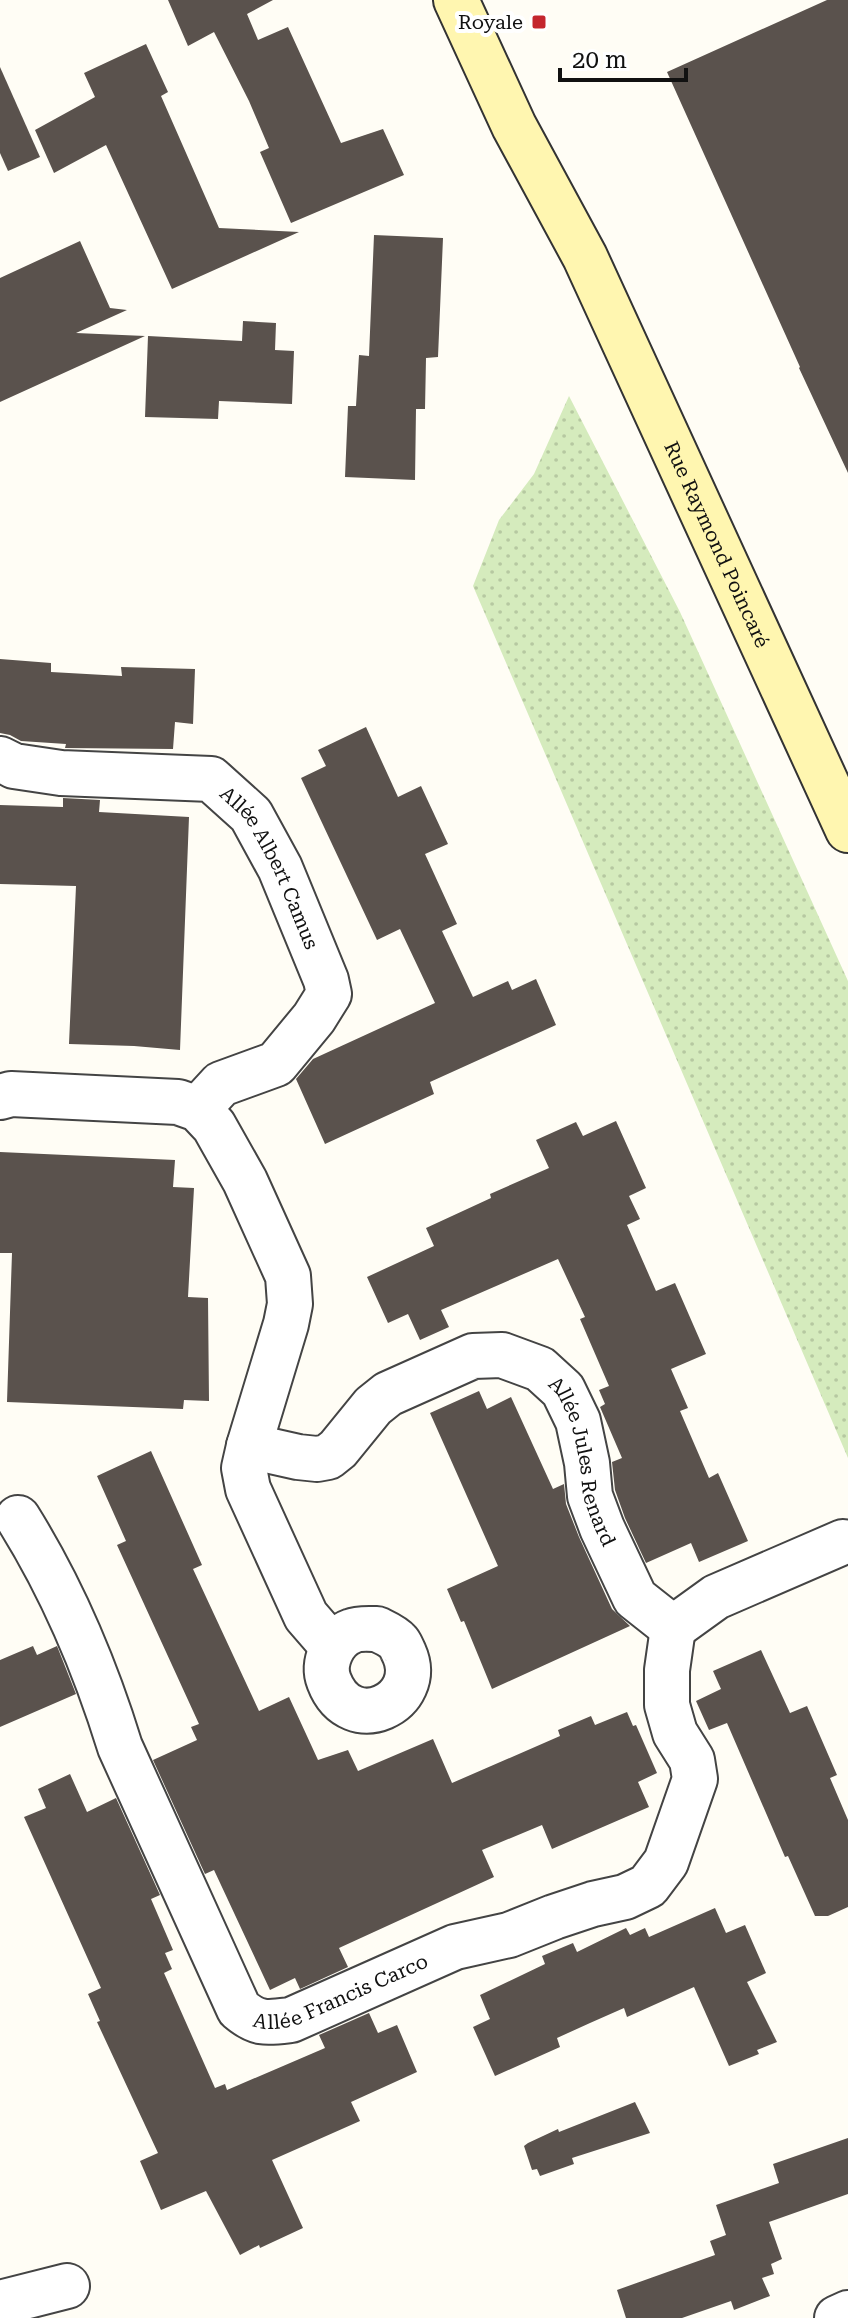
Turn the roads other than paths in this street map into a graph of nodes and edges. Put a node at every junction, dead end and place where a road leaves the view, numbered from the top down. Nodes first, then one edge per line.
1 (456, 0) edge
2 (489, 0) edge
3 (585, 257) junction
4 (0, 759) edge
5 (848, 830) edge
6 (0, 1097) edge
7 (198, 1109) junction
8 (249, 1446) junction
9 (18, 1518) dead end
10 (843, 1542) dead end
11 (673, 1628) junction
12 (332, 1646) dead end
13 (67, 2286) dead end
14 (0, 2303) edge
15 (848, 2313) edge
16 (837, 2318) edge

1 - 3 main road, Rue Raymond Poincaré
2 - 3 main road, Rue Raymond Poincaré
3 - 5 main road, Rue Raymond Poincaré
4 - 7 street, Allée Albert Camus
6 - 7 street
7 - 8 street
8 - 11 street, Allée Jules Renard
8 - 12 street
9 - 11 street, Allée Francis Carco
10 - 11 street
13 - 14 street
15 - 16 street

